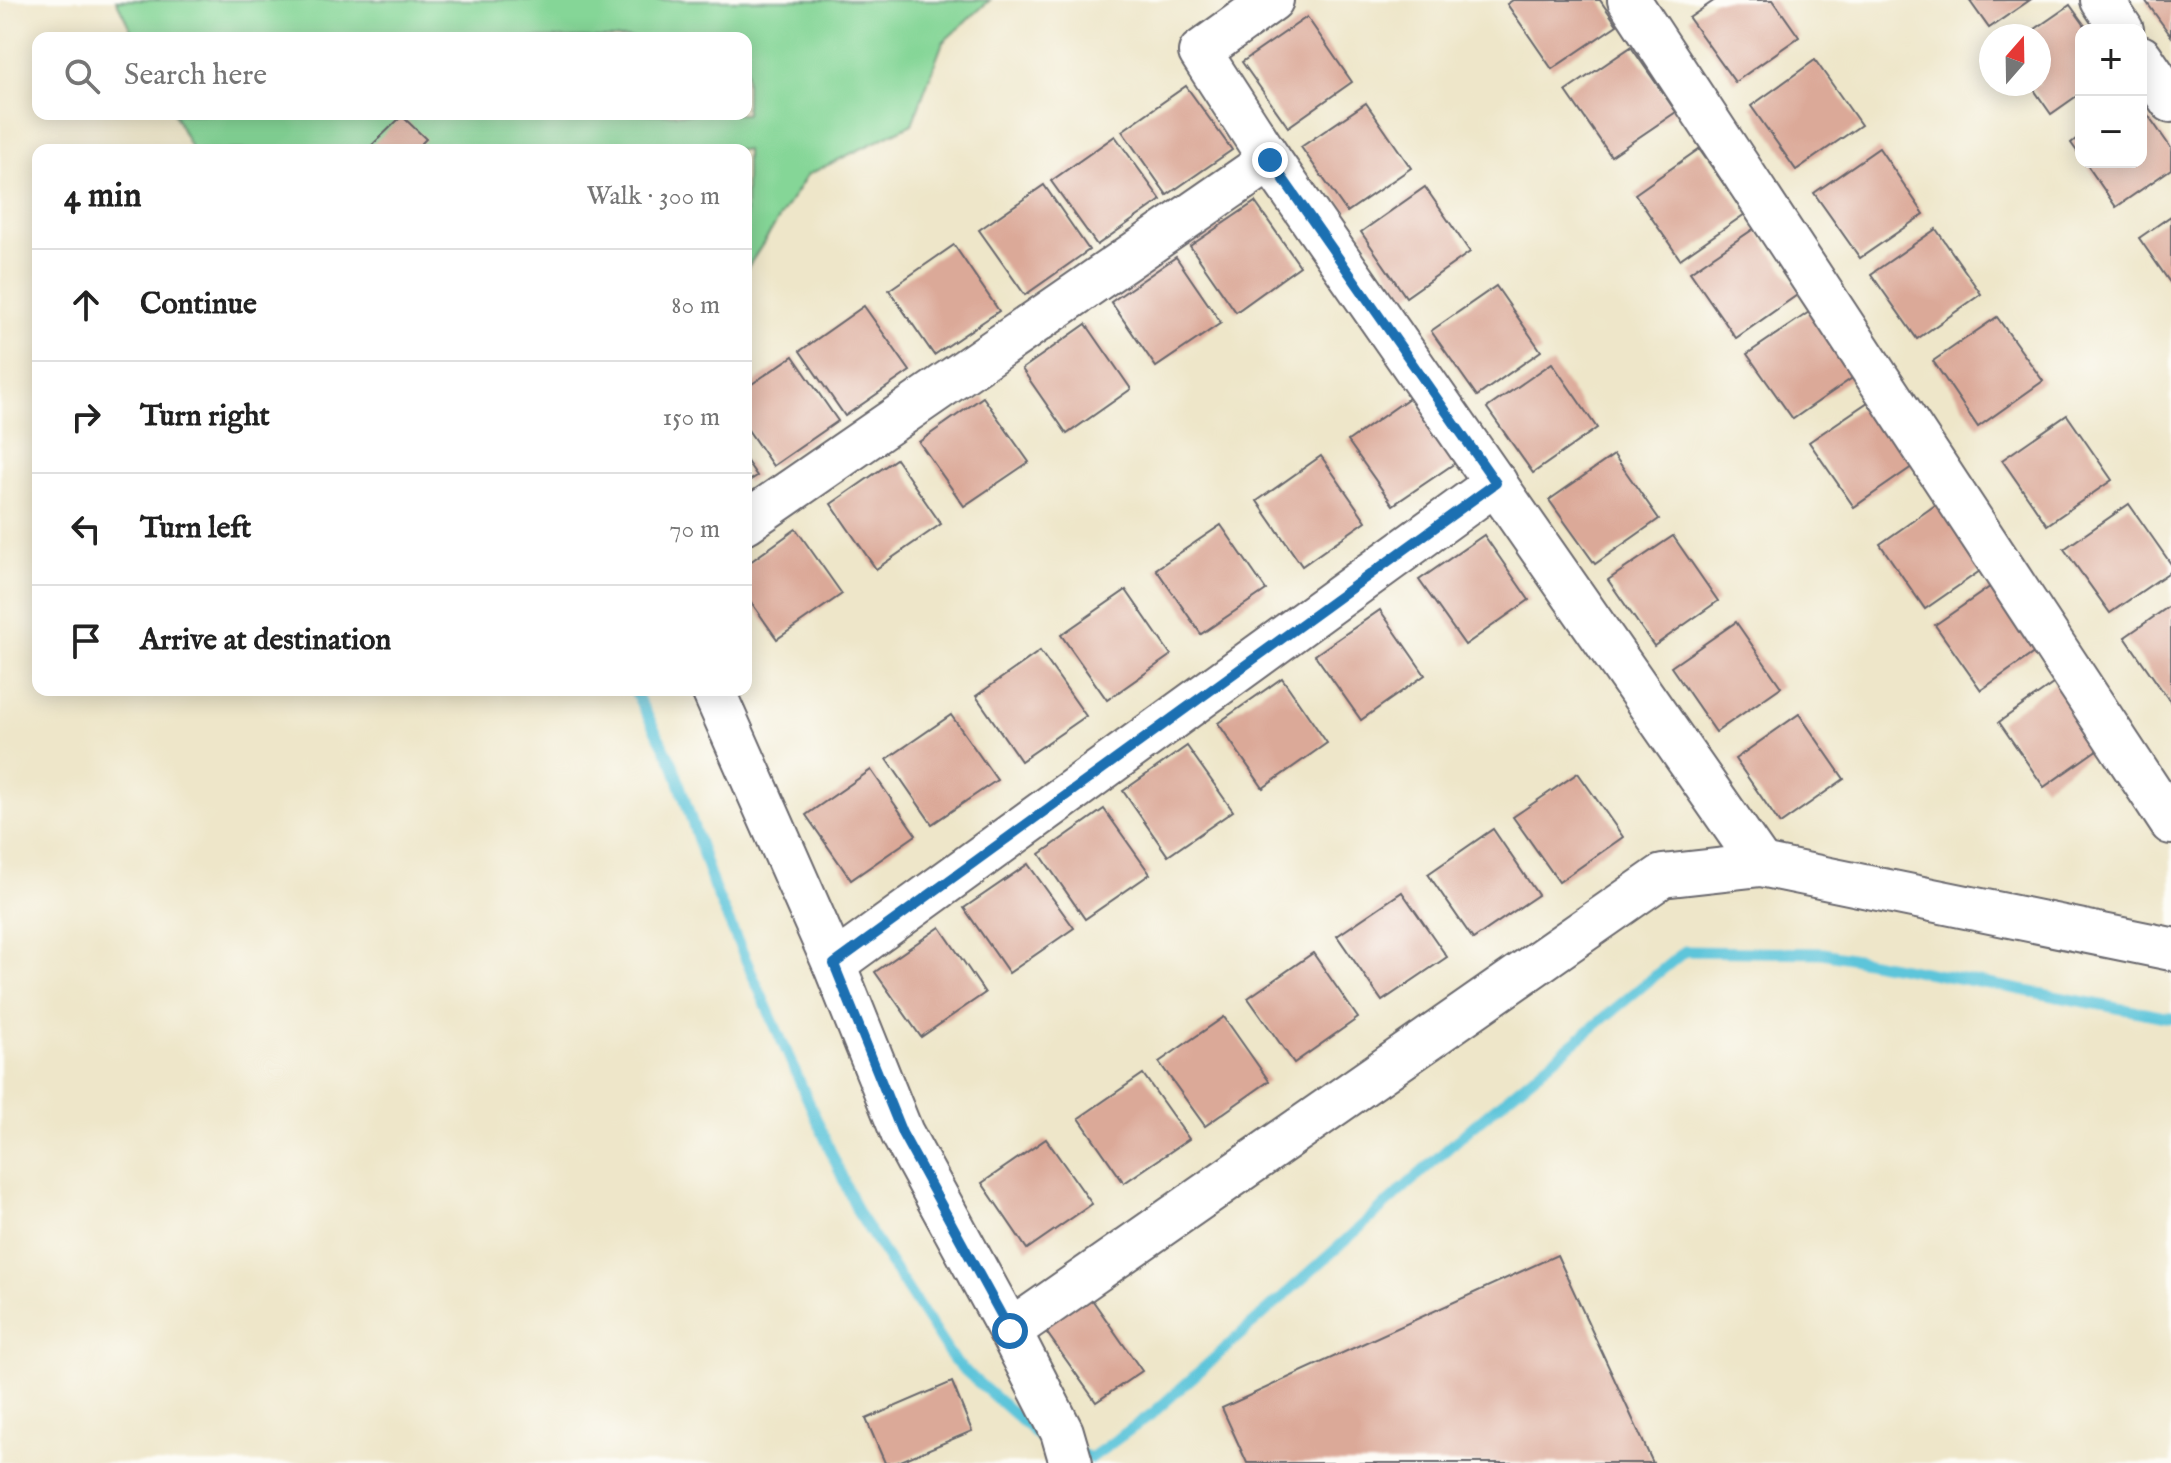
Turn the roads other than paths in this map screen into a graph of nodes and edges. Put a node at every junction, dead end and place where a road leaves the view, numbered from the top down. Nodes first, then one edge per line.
1 (1272, 0) edge
2 (1629, 0) edge
3 (2102, 0) edge
4 (2118, 24) edge
5 (2147, 66) edge
6 (2171, 101) edge
7 (1270, 160) junction
8 (1496, 483) junction
9 (752, 518) edge
10 (716, 696) edge
11 (2171, 823) edge
12 (1761, 865) junction
13 (2171, 949) edge
14 (834, 964) junction
15 (1010, 1331) junction
16 (1068, 1453) edge

1 - 7 street
2 - 11 street
3 - 4 street
5 - 6 street
7 - 8 street
7 - 9 street
8 - 12 street
8 - 14 street
10 - 14 street
12 - 13 street
12 - 15 street
14 - 15 street
15 - 16 street

